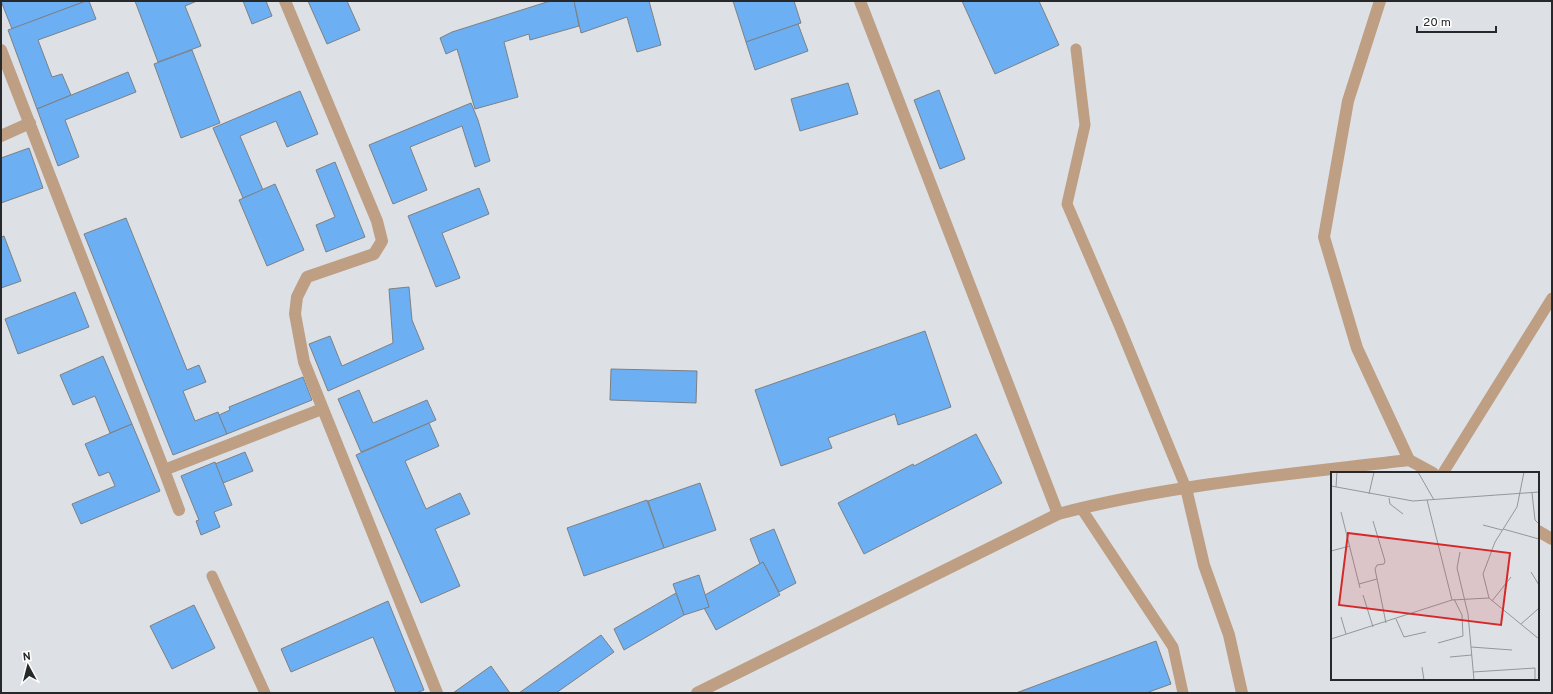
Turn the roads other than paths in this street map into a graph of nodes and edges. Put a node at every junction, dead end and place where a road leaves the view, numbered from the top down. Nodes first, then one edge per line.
1 (285, 1) edge
2 (860, 1) edge
3 (1380, 1) edge
4 (1076, 49) dead end
5 (1, 50) edge
6 (30, 123) junction
7 (1, 136) edge
8 (1552, 298) edge
9 (322, 409) junction
10 (1409, 460) junction
11 (164, 470) junction
12 (1431, 472) edge
13 (1444, 472) edge
14 (1186, 488) junction
15 (1081, 508) junction
16 (179, 510) dead end
17 (1058, 514) junction
18 (1539, 532) edge
19 (1552, 539) edge
20 (212, 576) dead end
21 (265, 693) edge
22 (437, 693) edge
23 (697, 693) edge
24 (1183, 693) edge
25 (1242, 693) edge

1 - 9 street
2 - 17 street
3 - 10 street
4 - 14 lane
5 - 6 street
6 - 7 street
6 - 11 street
8 - 13 lane
9 - 11 street
9 - 22 street
10 - 12 street
10 - 14 street
11 - 16 street
14 - 15 street
14 - 25 street
15 - 17 street
15 - 24 lane
17 - 23 street
18 - 19 street
20 - 21 lane

